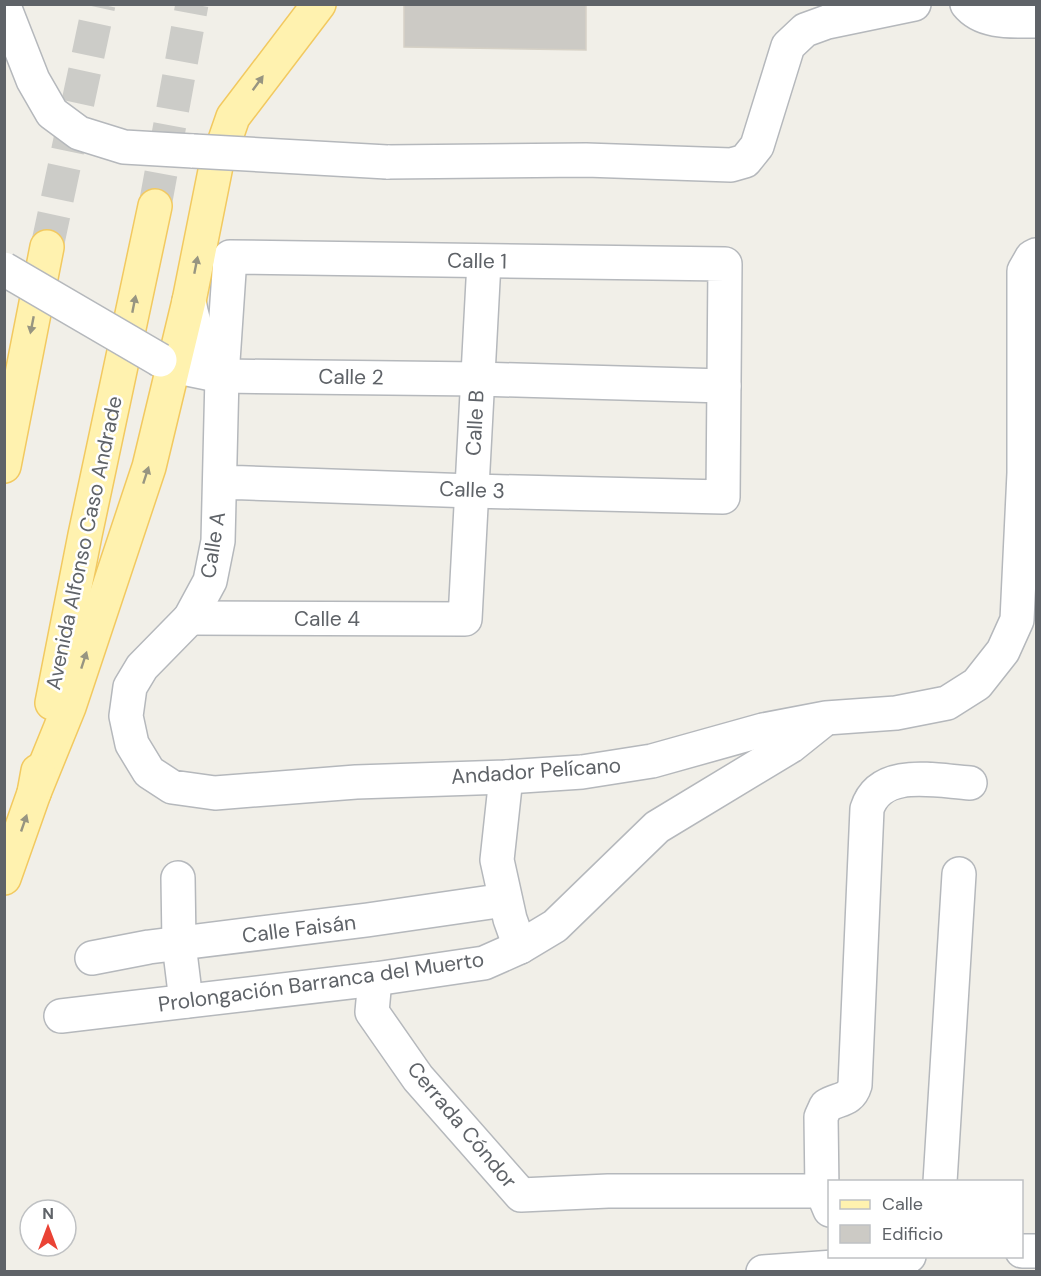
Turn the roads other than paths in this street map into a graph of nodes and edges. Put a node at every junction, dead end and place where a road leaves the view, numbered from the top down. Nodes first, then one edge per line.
1 (319, 4) edge
2 (914, 4) edge
3 (967, 4) edge
4 (4, 6) edge
5 (1036, 21) edge
6 (155, 206) tunnel mouth
7 (47, 247) tunnel mouth
8 (1034, 256) edge
9 (230, 258) joint
10 (484, 262) junction
11 (4, 269) edge
12 (189, 301) junction
13 (1030, 361) edge
14 (166, 363) junction
15 (222, 376) junction
16 (478, 379) junction
17 (724, 386) junction
18 (4, 466) edge
19 (1030, 473) edge
20 (221, 482) junction
21 (472, 491) junction
22 (1028, 591) edge
23 (190, 618) junction
24 (465, 620) joint
25 (826, 718) junction
26 (506, 777) junction
27 (970, 783) dead end
28 (172, 787) joint
29 (34, 793) junction
30 (959, 874) dead end
31 (4, 878) edge
32 (178, 878) dead end
33 (506, 900) junction
34 (179, 944) junction
35 (520, 947) junction
36 (92, 958) dead end
37 (375, 979) junction
38 (186, 1001) junction
39 (60, 1016) dead end
40 (940, 1180) edge
41 (826, 1201) edge
42 (884, 1261) edge
43 (836, 1265) edge
44 (763, 1272) edge

12 -> 1 main road
2 - 4 street, bridge
3 - 5 street
29 -> 6 main road, Avenida Alfonso Caso Andrade
7 -> 18 main road
8 - 13 street, Andador Pelícano
9 - 10 street, Calle 1
9 - 15 street, Calle A
10 - 16 street, Calle B
10 - 17 street, Calle 1
11 - 14 street, Calle 2, bridge
12 - 14 main road
12 - 15 street
13 - 19 street, Andador Pelícano
14 - 15 street, Calle 2
29 -> 14 main road
15 - 16 street, Calle 2
15 - 20 street, Calle A
16 - 17 street, Calle 2
16 - 21 street, Calle B
17 - 21 street, Calle 3
19 - 22 street, Andador Pelícano
20 - 21 street, Calle 3
20 - 23 street, Calle A
21 - 24 street, Calle B
22 - 25 street, Andador Pelícano
23 - 24 street, Calle 4
23 - 28 street, Calle A
25 - 26 street, Andador Pelícano
25 - 35 street, Prolongación Barranca del Muerto
26 - 28 street, Andador Pelícano
26 - 33 street
27 - 41 street
31 -> 29 main road, Avenida Alfonso Caso Andrade
30 - 40 street
32 - 34 street
33 - 34 street, Calle Faisán
33 - 35 street
34 - 36 street, Calle Faisán
34 - 38 street
35 - 37 street, Prolongación Barranca del Muerto
37 - 38 street, Prolongación Barranca del Muerto
37 - 41 street, Cerrada Cóndor
38 - 39 street, Prolongación Barranca del Muerto
42 - 43 street
43 - 44 street

